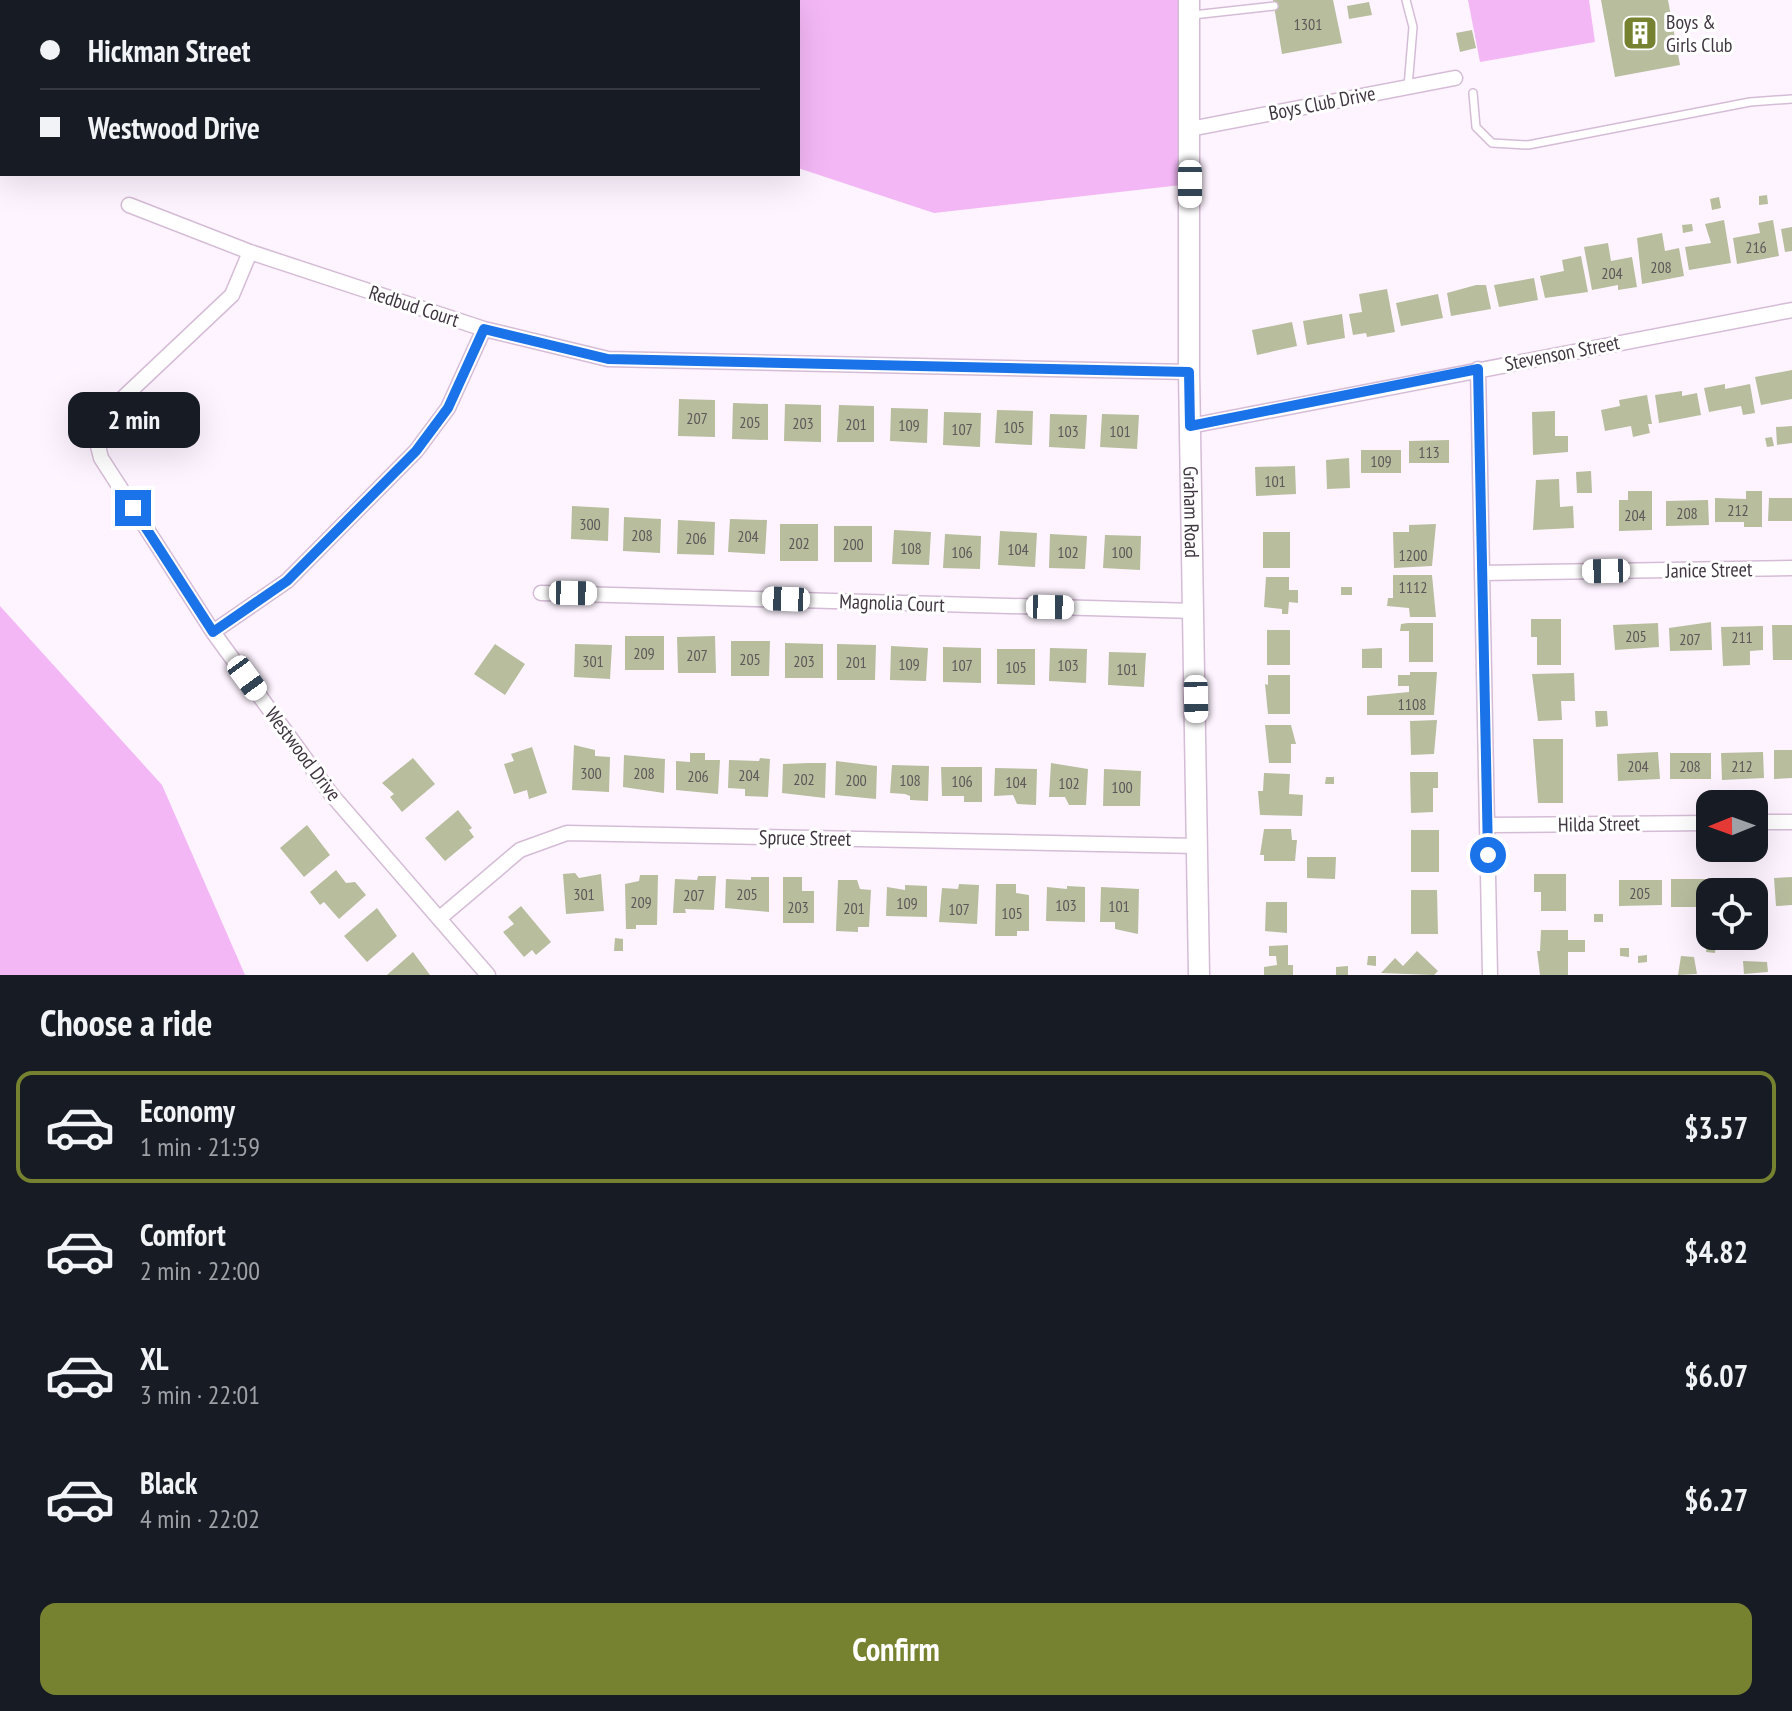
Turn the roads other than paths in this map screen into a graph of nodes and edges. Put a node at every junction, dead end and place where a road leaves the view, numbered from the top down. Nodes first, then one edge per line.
1 (1406, 0) edge
2 (1274, 6) dead end
3 (1189, 8) edge
4 (1455, 78) dead end
5 (1408, 87) junction
6 (1473, 93) dead end
7 (1792, 99) edge
8 (1190, 129) junction
9 (129, 205) dead end
10 (250, 252) junction
11 (1792, 310) edge
12 (484, 329) junction
13 (1478, 369) junction
14 (1189, 372) junction
15 (1190, 426) junction
16 (1792, 568) edge
17 (1482, 573) junction
18 (541, 593) dead end
19 (1195, 611) junction
20 (213, 632) junction
21 (1768, 822) edge
22 (1792, 822) edge
23 (1696, 823) edge
24 (1487, 825) junction
25 (1197, 846) junction
26 (441, 917) junction
27 (488, 975) edge
28 (1199, 975) edge
29 (1490, 975) edge

1 - 5 lane
2 - 3 lane
3 - 8 main road, Graham Road
4 - 5 street, Boys Club Drive
5 - 8 street, Boys Club Drive
6 - 7 lane
8 - 14 main road, Graham Road
9 - 10 street, Redbud Court
10 - 12 street, Redbud Court
10 - 20 street, Westwood Drive
11 - 13 street, Stevenson Street
12 - 14 street, Redbud Court
12 - 20 street
13 - 15 street, Stevenson Street
13 - 17 street
14 - 15 main road, Graham Road
15 - 19 main road, Graham Road
16 - 17 street, Janice Street
17 - 24 street
18 - 19 street, Magnolia Court
19 - 25 main road, Graham Road
20 - 26 street, Westwood Drive
21 - 22 street
23 - 24 street, Hilda Street
24 - 29 street
25 - 26 street, Spruce Street
25 - 28 main road, Graham Road
26 - 27 street, Westwood Drive

